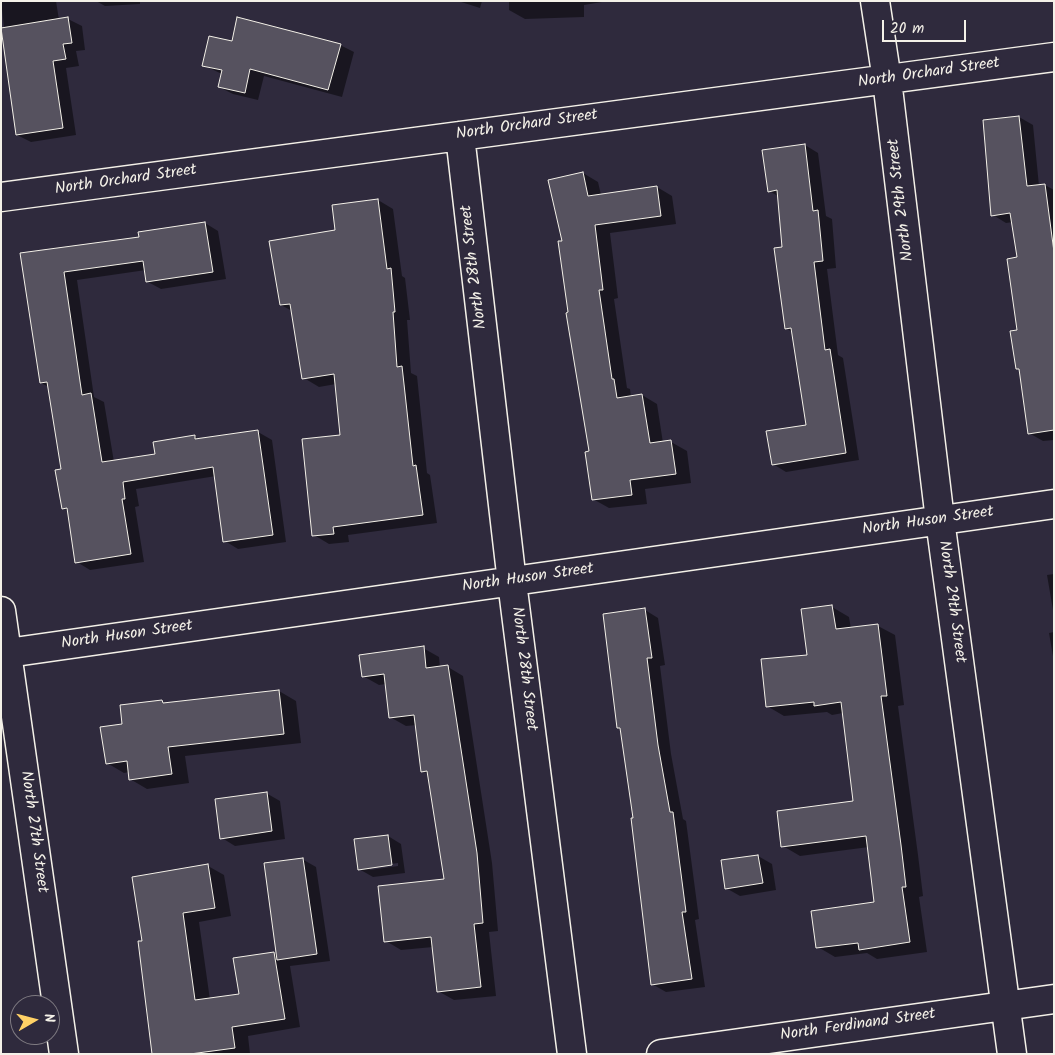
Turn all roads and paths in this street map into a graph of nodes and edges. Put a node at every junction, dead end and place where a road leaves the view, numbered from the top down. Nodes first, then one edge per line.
1 (875, 1) edge
2 (1054, 57) edge
3 (887, 80) junction
4 (460, 136) junction
5 (1, 197) edge
6 (1054, 504) edge
7 (940, 520) junction
8 (512, 582) junction
9 (1, 611) edge
10 (4, 654) edge
11 (1054, 999) edge
12 (1006, 1005) junction
13 (64, 1054) edge
14 (572, 1054) edge
15 (661, 1054) edge
16 (1012, 1054) edge

1 - 3 street, North 29th Street
2 - 3 street, North Orchard Street
3 - 4 street, North Orchard Street
3 - 7 street, North 29th Street
4 - 5 street, North Orchard Street
4 - 8 street, North 28th Street
6 - 7 street, North Huson Street
7 - 8 street, North Huson Street
7 - 12 street, North 29th Street
8 - 10 street, North Huson Street
8 - 14 street, North 28th Street
9 - 10 street, North 27th Street
10 - 13 street, North 27th Street
11 - 12 street, North Ferdinand Street
12 - 15 street, North Ferdinand Street
12 - 16 street, North 29th Street

